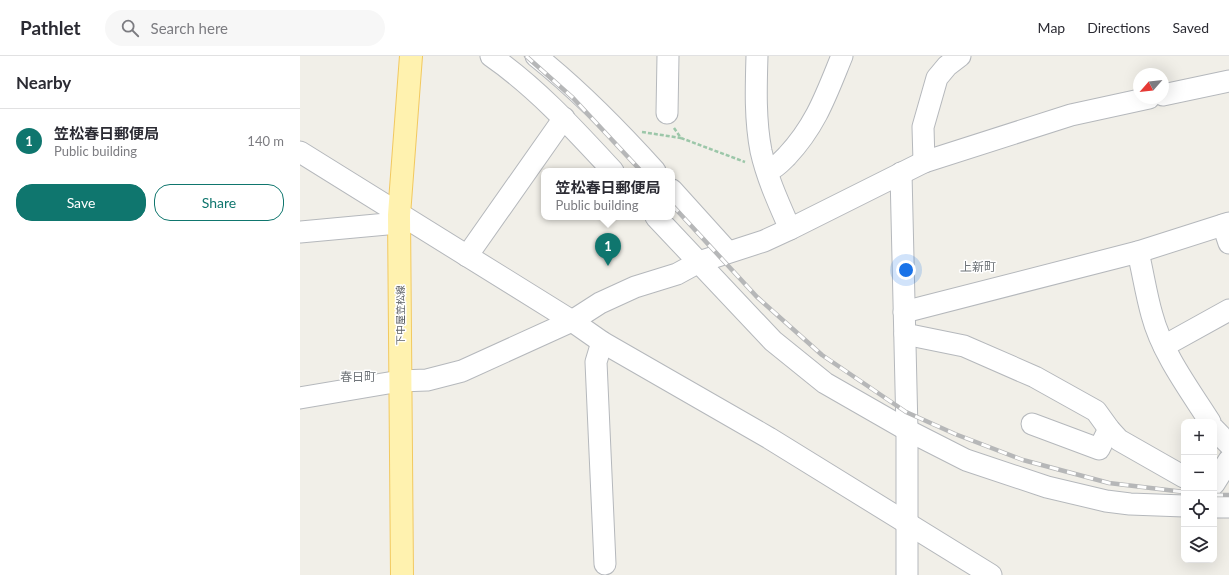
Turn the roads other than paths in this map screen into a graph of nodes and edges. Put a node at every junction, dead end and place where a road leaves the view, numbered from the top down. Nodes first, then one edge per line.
1 (411, 56) edge
2 (491, 56) edge
3 (536, 56) edge
4 (668, 56) edge
5 (757, 56) edge
6 (842, 56) edge
7 (960, 56) edge
8 (1229, 82) edge
9 (1169, 94) edge
10 (1133, 101) edge
11 (667, 113) road end
12 (564, 118) junction
13 (300, 152) edge
14 (924, 162) junction
15 (766, 167) junction
16 (610, 168) edge
17 (652, 168) edge
18 (901, 173) junction
19 (675, 193) edge
20 (399, 215) junction
21 (659, 220) edge
22 (790, 229) junction
23 (1227, 231) edge
24 (300, 232) edge
25 (728, 252) junction
26 (1138, 252) junction
27 (467, 256) junction
28 (699, 262) junction
29 (1229, 310) edge
30 (904, 312) junction
31 (572, 321) junction
32 (905, 334) junction
33 (602, 342) junction
34 (1164, 346) junction
35 (400, 381) junction
36 (300, 398) edge
37 (1208, 419) edge
38 (1032, 424) dead end
39 (1109, 429) junction
40 (907, 430) junction
41 (1217, 432) edge
42 (1229, 444) edge
43 (1229, 460) edge
44 (1181, 475) edge
45 (1217, 479) edge
46 (1181, 506) edge
47 (1217, 507) edge
48 (1229, 507) edge
49 (908, 525) junction
50 (605, 564) dead end
51 (402, 575) edge
52 (907, 575) edge
53 (991, 575) edge

1 - 20 main road, 下中屋笠松線
2 - 12 street
3 - 17 street
4 - 11 street
5 - 15 street
6 - 15 street
7 - 14 street
8 - 9 street
10 - 14 street
12 - 16 street
12 - 27 street
13 - 20 street
14 - 18 street
15 - 22 street
18 - 22 street
18 - 30 street
19 - 25 street
20 - 24 street
20 - 27 street
20 - 35 main road, 下中屋笠松線
21 - 28 street
22 - 25 street
23 - 26 street
25 - 28 street
26 - 30 street
26 - 34 street
27 - 31 street
28 - 31 street
28 - 40 street
29 - 34 street
30 - 32 street
31 - 33 street
31 - 35 street
32 - 39 street
32 - 40 street
33 - 49 street
33 - 50 street
34 - 37 street
35 - 36 street
35 - 51 main road, 下中屋笠松線
38 - 39 street
39 - 44 street
40 - 46 street
40 - 49 street
41 - 42 street
43 - 45 street
47 - 48 street
49 - 52 street
49 - 53 street

